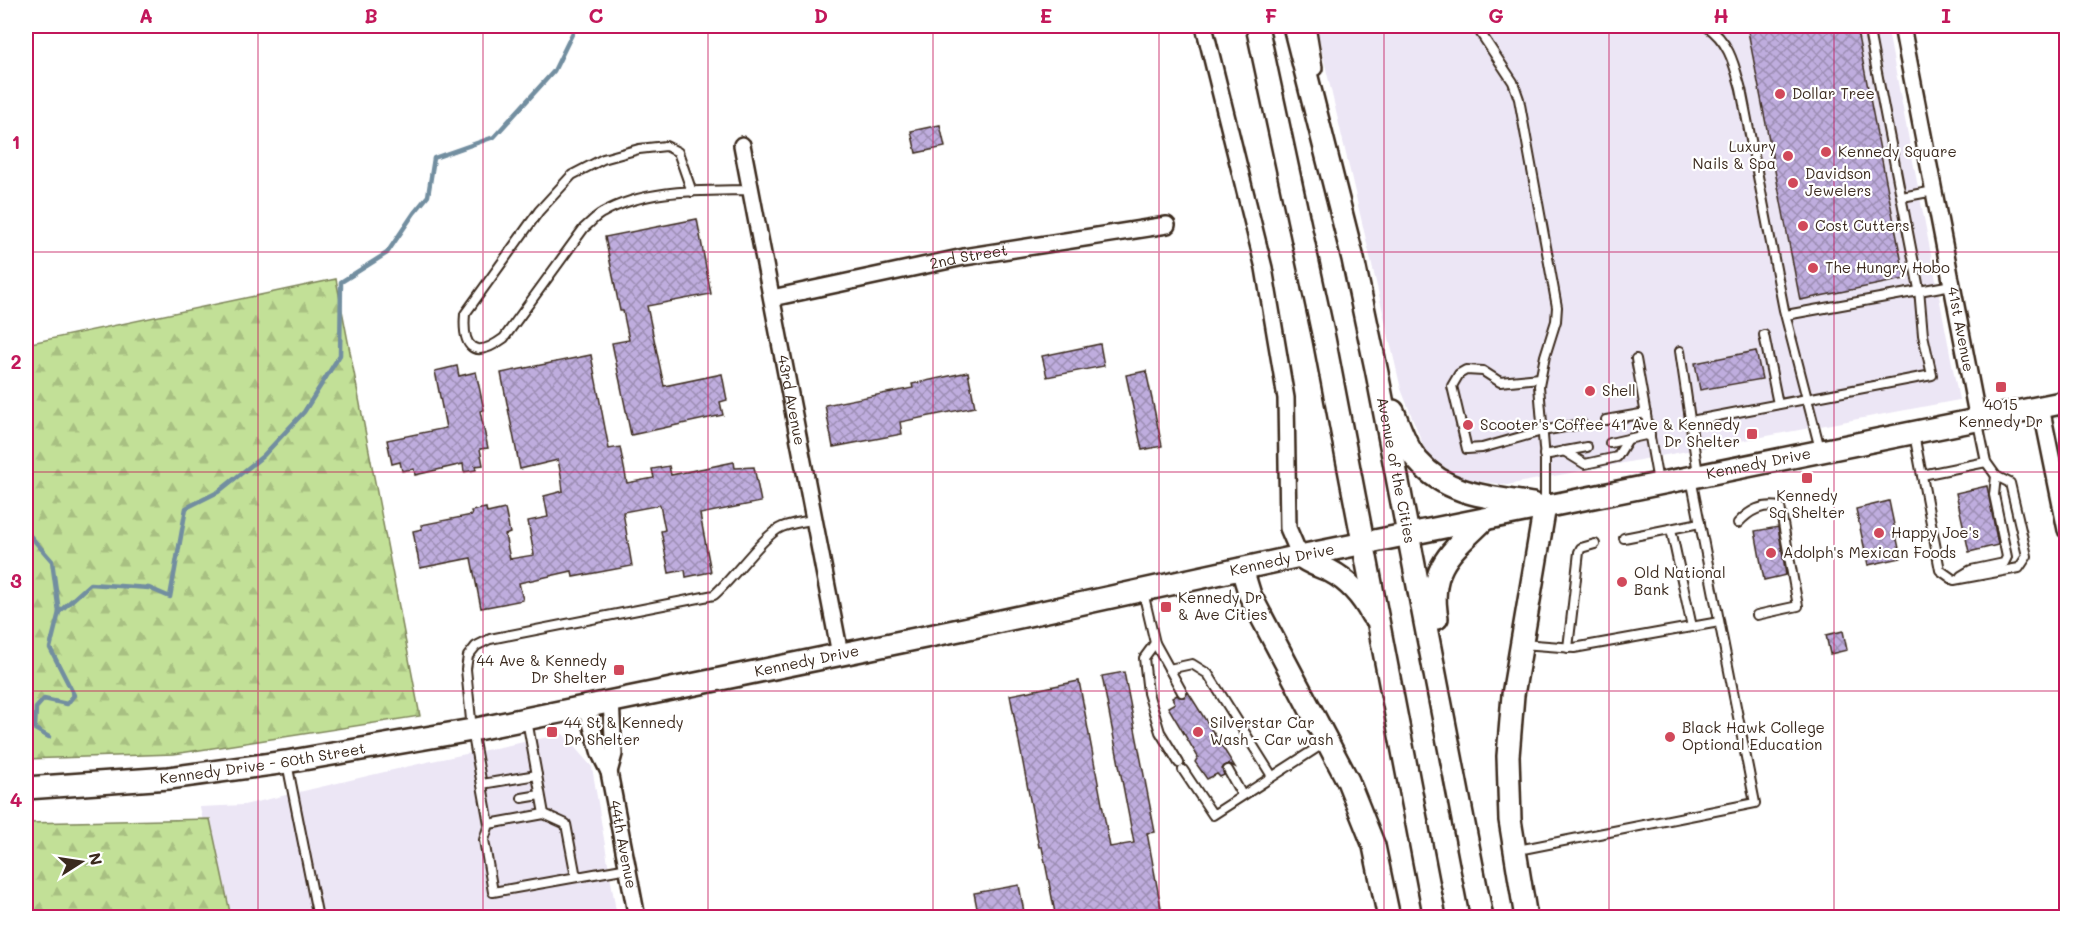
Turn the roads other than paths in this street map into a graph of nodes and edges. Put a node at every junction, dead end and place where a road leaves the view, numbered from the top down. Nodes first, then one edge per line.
1 (1204, 26) edge
2 (1257, 26) edge
3 (1294, 26) edge
4 (1307, 26) edge
5 (1476, 26) edge
6 (1706, 26) edge
7 (1868, 26) edge
8 (1902, 26) edge
9 (742, 145) dead end
10 (1326, 148) junction
11 (750, 190) junction
12 (1934, 191) junction
13 (692, 192) junction
14 (1902, 197) junction
15 (1167, 225) dead end
16 (1952, 285) junction
17 (1919, 289) junction
18 (772, 298) junction
19 (1786, 315) junction
20 (1764, 335) dead end
21 (1370, 344) junction
22 (1680, 351) dead end
23 (1636, 359) dead end
24 (1540, 378) junction
25 (1807, 399) junction
26 (2067, 402) edge
27 (1778, 404) junction
28 (2041, 407) junction
29 (1646, 413) junction
30 (1606, 420) dead end
31 (1978, 420) junction
32 (1691, 421) junction
33 (1582, 424) dead end
34 (1542, 431) junction
35 (1914, 432) junction
36 (1650, 434) junction
37 (1628, 439) junction
38 (1610, 442) dead end
39 (1587, 447) dead end
40 (1820, 450) junction
41 (1564, 451) junction
42 (1544, 455) junction
43 (1986, 462) junction
44 (1922, 475) junction
45 (1695, 476) junction
46 (1996, 476) junction
47 (1658, 484) junction
48 (1545, 506) junction
49 (815, 519) junction
50 (1484, 520) junction
51 (1700, 523) junction
52 (1738, 523) dead end
53 (1671, 529) junction
54 (2067, 530) edge
55 (1408, 534) junction
56 (1624, 538) dead end
57 (1363, 544) junction
58 (1595, 544) dead end
59 (1300, 556) junction
60 (1242, 569) junction
61 (1954, 580) junction
62 (1143, 590) junction
63 (1757, 615) dead end
64 (1719, 622) junction
65 (1692, 627) junction
66 (1380, 631) junction
67 (1155, 643) junction
68 (1521, 644) junction
69 (1568, 648) junction
70 (840, 654) junction
71 (1169, 669) junction
72 (1182, 692) dead end
73 (610, 701) junction
74 (586, 706) junction
75 (527, 719) junction
76 (500, 724) joint
77 (472, 730) junction
78 (1327, 742) junction
79 (286, 762) junction
80 (1228, 770) dead end
81 (609, 772) junction
82 (537, 775) junction
83 (1272, 776) junction
84 (482, 784) junction
85 (26, 788) edge
86 (540, 795) junction
87 (1242, 795) junction
88 (522, 798) dead end
89 (496, 802) dead end
90 (486, 804) junction
91 (544, 814) junction
92 (489, 824) junction
93 (1514, 851) junction
94 (628, 868) junction
95 (576, 877) junction
96 (318, 918) edge
97 (636, 918) edge
98 (1389, 918) edge
99 (1435, 918) edge
100 (1482, 918) edge
101 (1526, 918) edge

1 - 59 street
2 - 57 street
3 - 10 street, Avenue of the Cities
4 - 10 street
5 - 24 lane
6 - 19 lane
7 - 14 lane
8 - 12 street, 41st Avenue
9 - 11 street, 43rd Avenue
10 - 21 street, Avenue of the Cities
11 - 13 lane
11 - 18 street, 43rd Avenue
12 - 14 lane
12 - 16 street, 41st Avenue
13 - 13 lane
14 - 17 lane
15 - 18 street, 2nd Street
16 - 17 lane
16 - 31 street, 41st Avenue
17 - 19 lane
17 - 25 lane
18 - 49 street, 43rd Avenue
19 - 25 lane
20 - 27 lane
21 - 48 street
21 - 55 street, Avenue of the Cities
22 - 32 lane
23 - 29 lane
24 - 34 lane
24 - 34 lane
25 - 27 lane
25 - 40 lane
26 - 28 street, Kennedy Drive
27 - 32 lane
28 - 31 street, Kennedy Drive
28 - 54 street
29 - 30 lane
29 - 36 lane
31 - 35 street, Kennedy Drive
31 - 43 lane
32 - 45 lane
33 - 34 lane
34 - 42 lane
35 - 40 street, Kennedy Drive
35 - 44 lane
36 - 37 lane
36 - 47 lane
37 - 38 lane
37 - 41 lane
39 - 41 lane
40 - 45 street, Kennedy Drive
41 - 42 lane
42 - 48 lane
43 - 44 lane
43 - 46 lane
44 - 61 lane
45 - 47 street, Kennedy Drive
45 - 51 lane
46 - 61 lane
46 - 61 lane
47 - 48 street, Kennedy Drive
48 - 50 street, Kennedy Drive
48 - 68 street
49 - 70 street, 43rd Avenue
49 - 77 lane
50 - 55 street, Kennedy Drive
50 - 100 street
51 - 53 lane
51 - 64 lane
52 - 63 lane
53 - 56 lane
53 - 65 lane
55 - 57 street, Kennedy Drive
55 - 100 street, Avenue of the Cities
57 - 59 street, Kennedy Drive
57 - 66 street
58 - 69 lane
59 - 60 street, Kennedy Drive
59 - 66 street
60 - 62 street, Kennedy Drive
60 - 78 street
62 - 67 lane
62 - 70 street, Kennedy Drive
64 - 65 lane
64 - 93 lane
65 - 69 lane
66 - 99 street
67 - 71 lane
67 - 87 lane
68 - 69 lane
68 - 93 street
70 - 73 street, Kennedy Drive
71 - 72 lane
71 - 83 lane
73 - 74 street, Kennedy Drive
73 - 81 street, 44th Avenue
74 - 75 street, Kennedy Drive
74 - 81 street, 44th Avenue
75 - 76 street, Kennedy Drive
75 - 82 lane
76 - 77 street, Kennedy Drive - 60th Street
77 - 79 street, Kennedy Drive - 60th Street
77 - 84 lane
78 - 83 lane
78 - 98 street
79 - 85 street, Kennedy Drive - 60th Street
79 - 96 lane
80 - 87 lane
81 - 94 street, 44th Avenue
82 - 84 lane
82 - 86 lane
83 - 87 lane
84 - 90 lane
86 - 88 lane
86 - 91 lane
89 - 90 lane
90 - 92 lane
91 - 92 lane
91 - 95 lane
92 - 95 lane
93 - 101 street
94 - 95 lane
94 - 97 street, 44th Avenue

